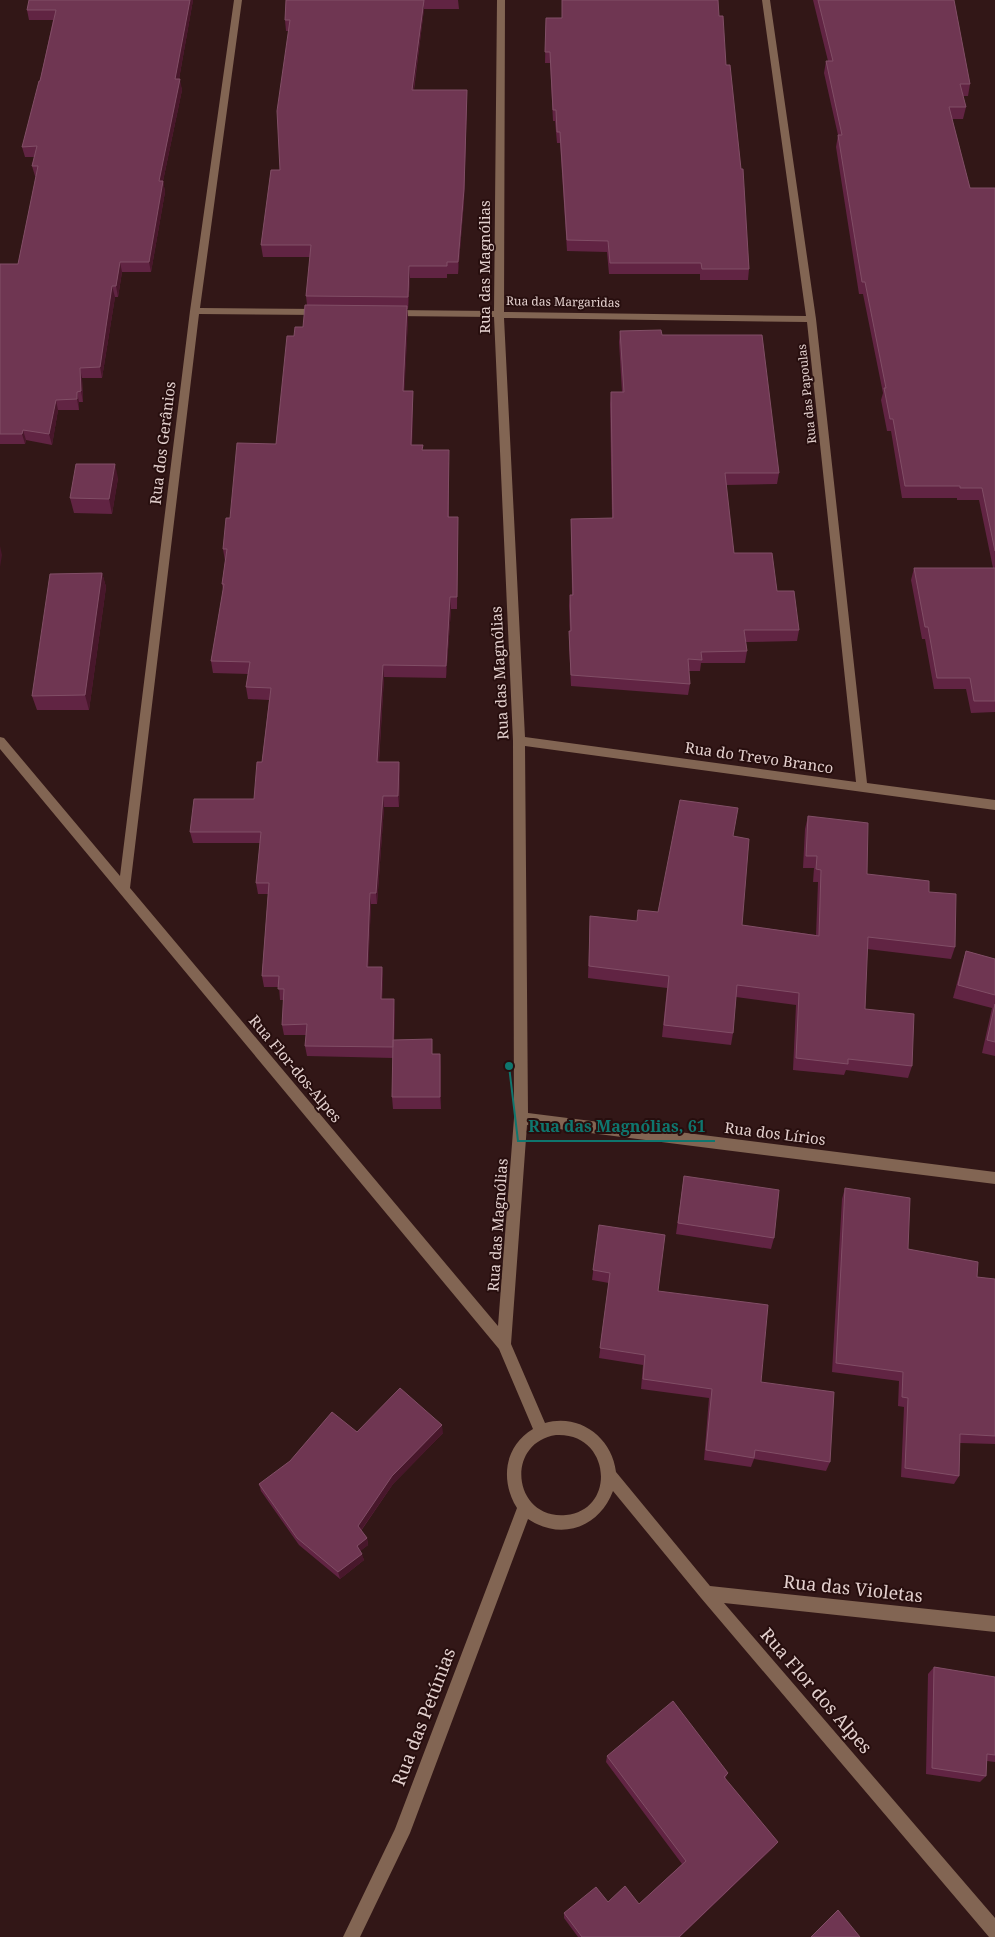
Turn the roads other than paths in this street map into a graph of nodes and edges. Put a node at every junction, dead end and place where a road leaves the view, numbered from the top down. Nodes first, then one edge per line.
1 (238, 0) edge
2 (501, 0) edge
3 (766, 0) edge
4 (195, 311) junction
5 (332, 312) edge
6 (381, 313) edge
7 (499, 314) junction
8 (811, 319) junction
9 (0, 741) edge
10 (519, 741) junction
11 (862, 786) junction
12 (995, 805) edge
13 (124, 890) junction
14 (521, 1118) junction
15 (995, 1178) edge
16 (504, 1344) junction
17 (541, 1431) junction
18 (610, 1475) junction
19 (525, 1506) junction
20 (706, 1593) junction
21 (995, 1624) edge
22 (995, 1931) edge
23 (351, 1937) edge

1 - 4 street, Rua dos Gerânios
2 - 7 street, Rua das Magnólias
3 - 8 street, Rua das Papoulas
4 - 5 street
4 - 13 street, Rua dos Gerânios
6 - 7 street, Rua das Margaridas
7 - 8 street, Rua das Margaridas
7 - 10 street, Rua das Magnólias
8 - 11 street, Rua das Papoulas
9 - 13 street, Rua Flor-dos-Alpes
10 - 11 street, Rua do Trevo Branco
10 - 14 street, Rua das Magnólias
11 - 12 street, Rua do Trevo Branco
13 - 16 street, Rua Flor-dos-Alpes
14 - 15 street, Rua dos Lírios
14 - 16 street, Rua das Magnólias
16 - 17 street, Rua Flor-dos-Alpes
17 - 18 street
17 - 19 street
18 - 19 street
18 - 20 street, Rua Flor dos Alpes
19 - 23 street, Rua das Petúnias
20 - 21 street, Rua das Violetas
20 - 22 street, Rua Flor dos Alpes

